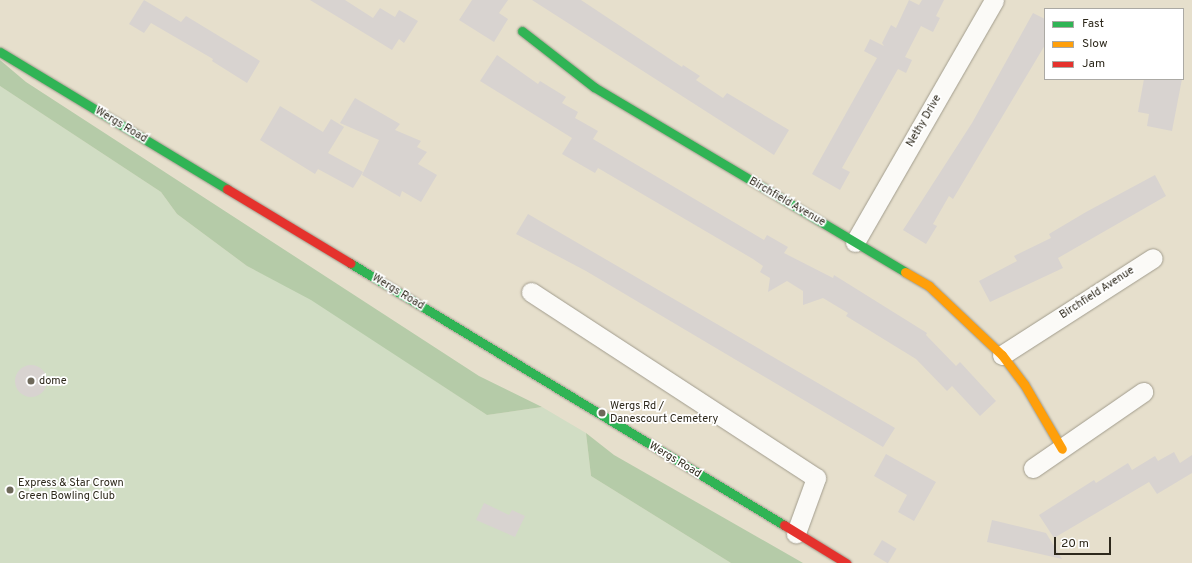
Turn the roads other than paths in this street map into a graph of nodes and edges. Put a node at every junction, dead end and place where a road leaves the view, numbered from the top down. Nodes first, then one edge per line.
1 (994, 0) edge
2 (522, 31) dead end
3 (0, 52) edge
4 (855, 242) junction
5 (1153, 258) dead end
6 (531, 292) dead end
7 (1002, 354) junction
8 (1143, 392) dead end
9 (1062, 449) junction
10 (1033, 468) dead end
11 (796, 534) junction
12 (846, 563) edge

1 - 4 street, Nethy Drive
2 - 4 main road, Birchfield Avenue
3 - 11 main road, Wergs Road
4 - 7 main road, Birchfield Avenue
5 - 7 street, Birchfield Avenue
6 - 11 street
7 - 9 main road, Birchfield Avenue
8 - 9 street
9 - 10 street
11 - 12 main road, Wergs Road

